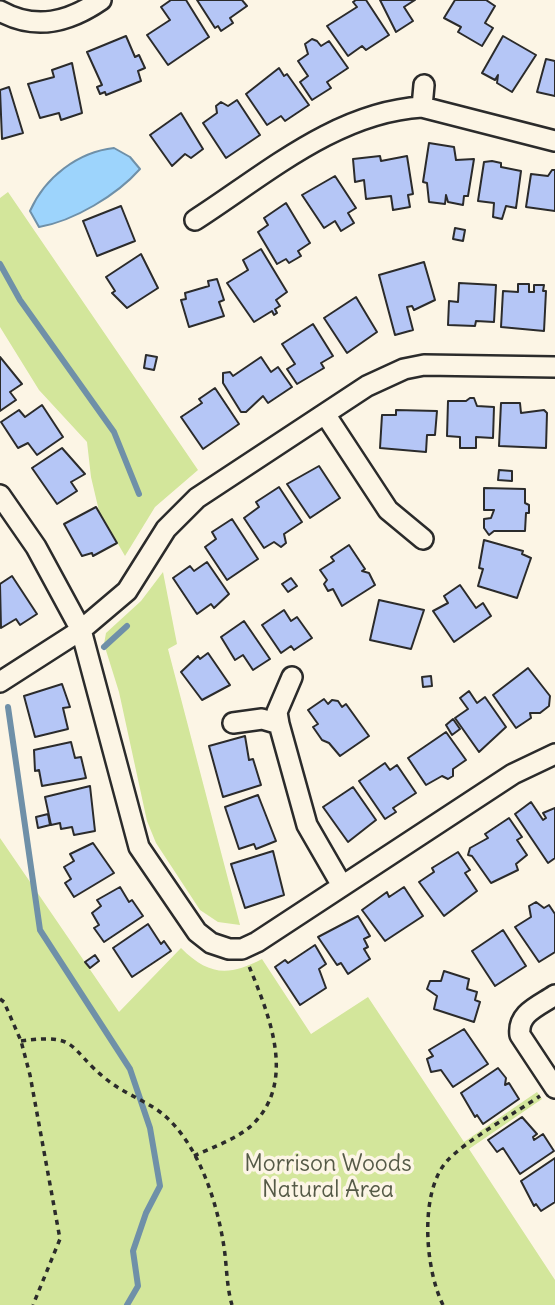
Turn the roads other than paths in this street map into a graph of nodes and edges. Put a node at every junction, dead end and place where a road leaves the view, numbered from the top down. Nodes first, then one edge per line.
1 (101, 0) edge
2 (0, 11) edge
3 (424, 85) dead end
4 (422, 107) junction
5 (555, 141) edge
6 (195, 220) dead end
7 (555, 367) edge
8 (325, 414) junction
9 (0, 495) edge
10 (423, 540) dead end
11 (81, 629) junction
12 (292, 677) dead end
13 (0, 682) edge
14 (233, 723) dead end
15 (279, 724) junction
16 (555, 754) edge
17 (341, 884) junction
18 (555, 995) edge
19 (554, 1088) edge

1 - 2 street
3 - 4 street
4 - 5 street
4 - 6 street
7 - 8 street
8 - 10 street
8 - 11 street
9 - 11 street
11 - 13 street
11 - 17 street
12 - 15 street
14 - 15 street
15 - 17 street
16 - 17 street
18 - 19 street

